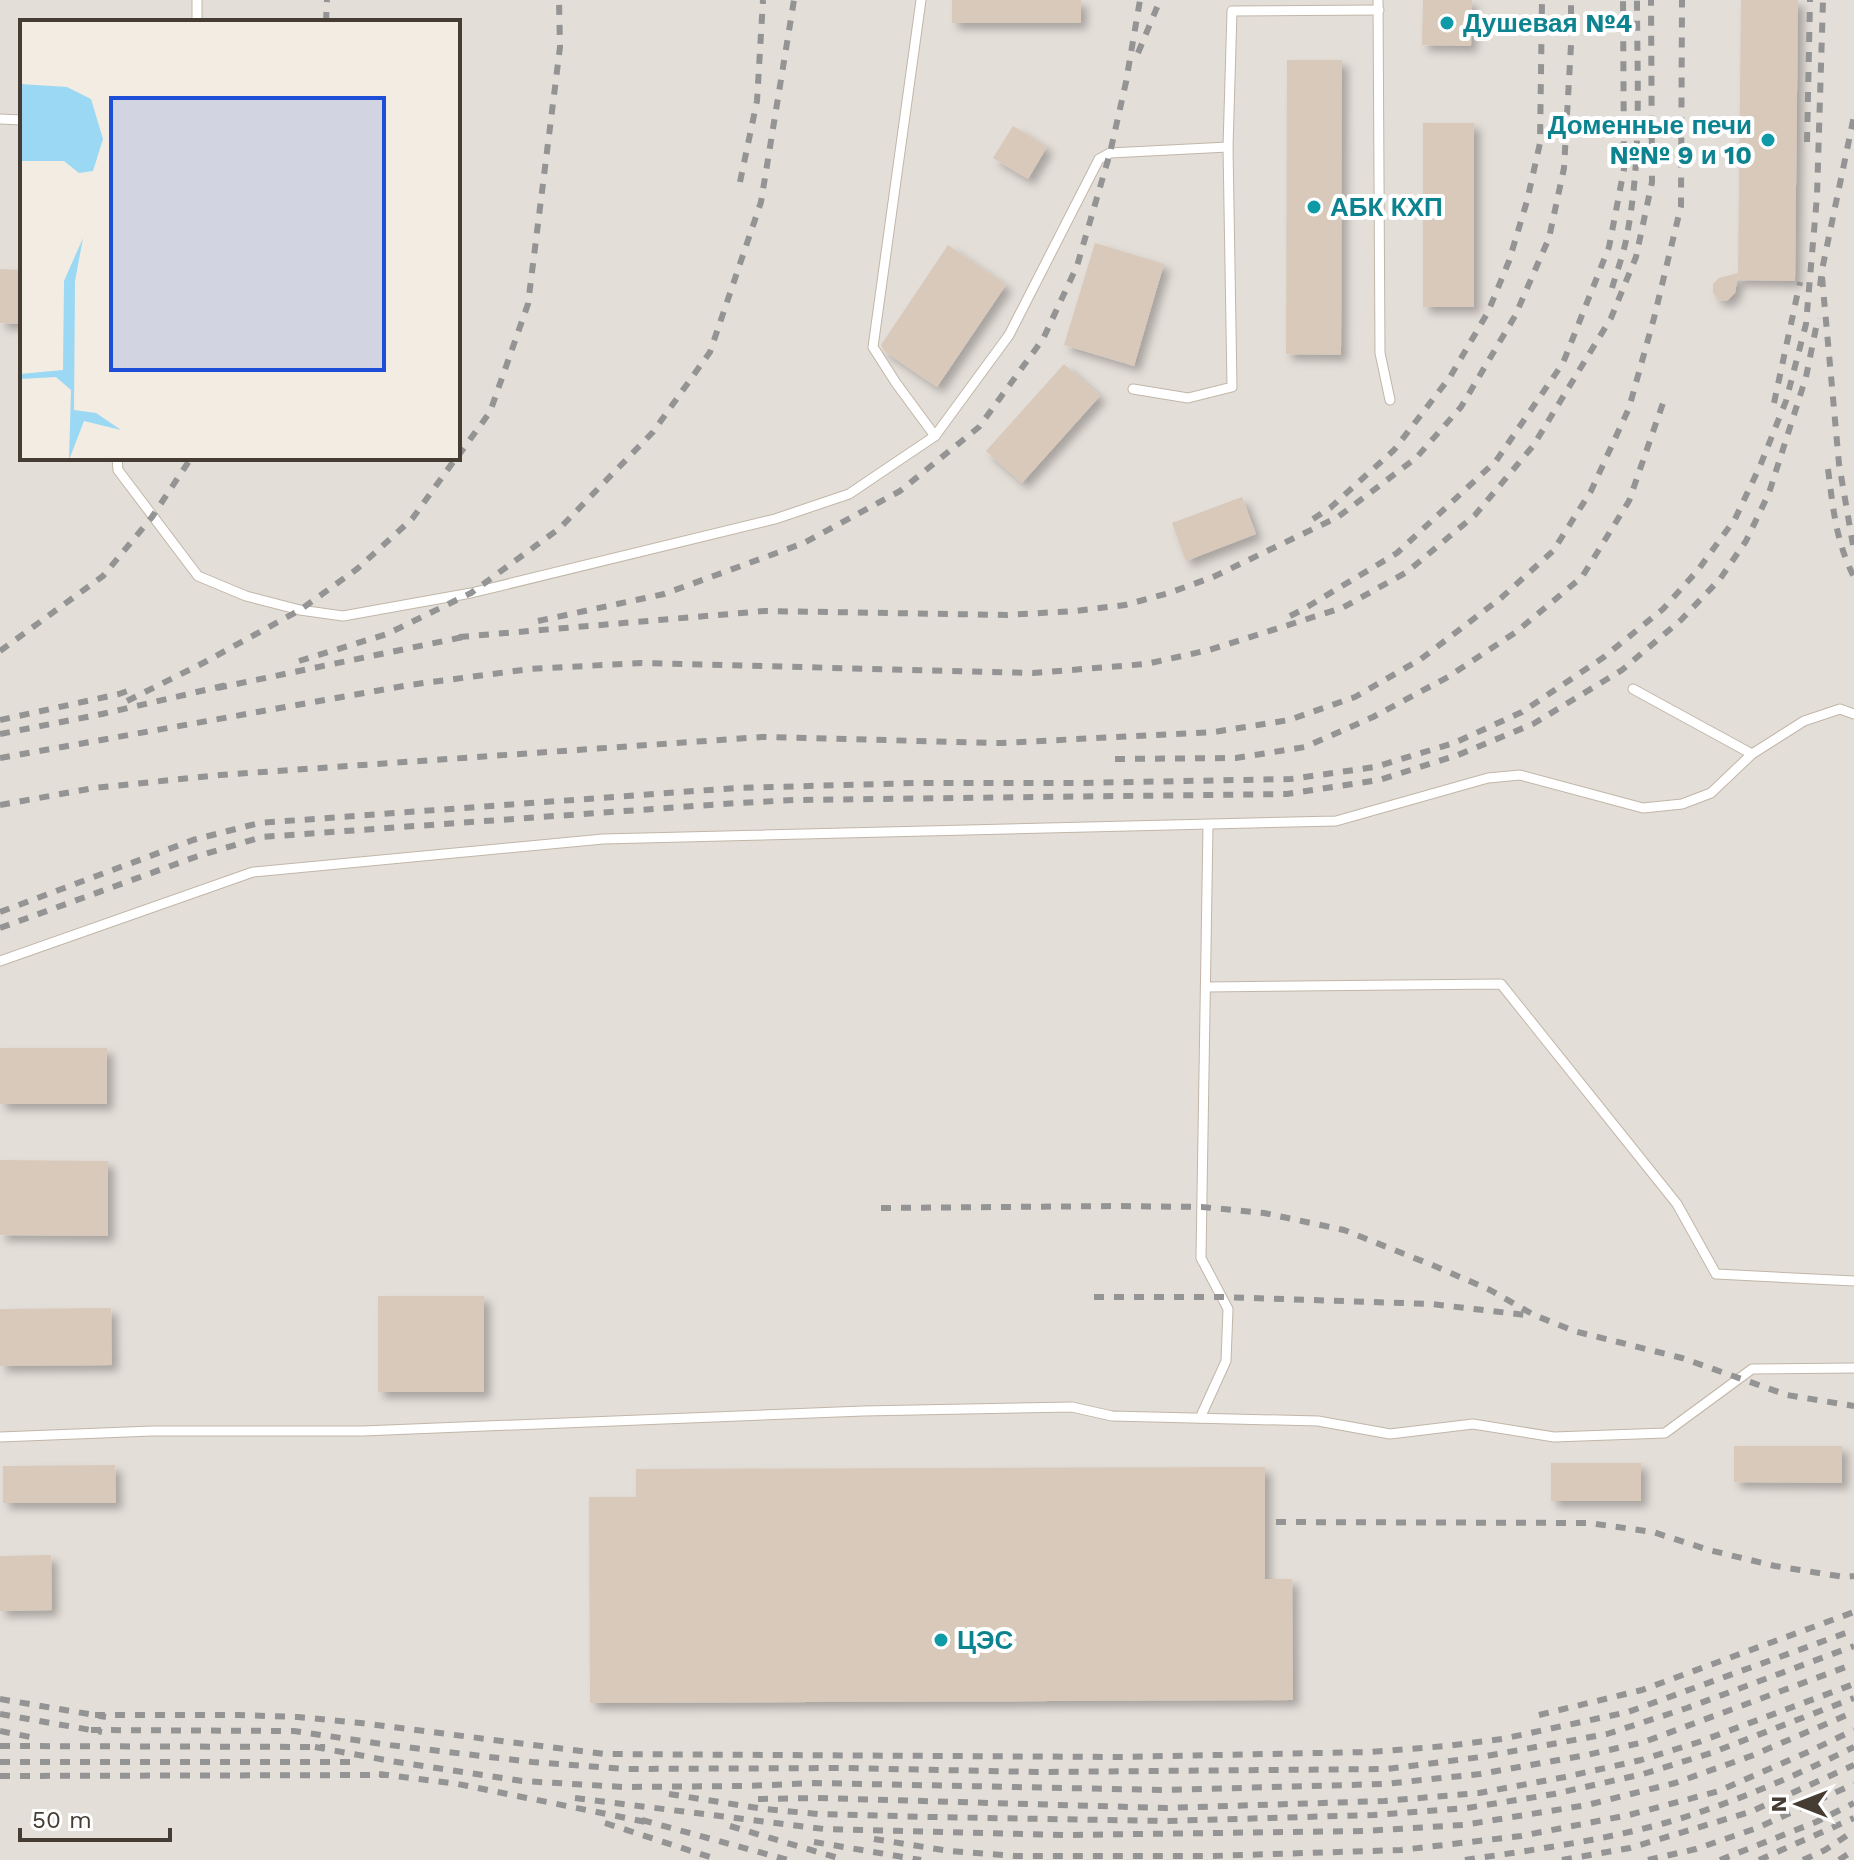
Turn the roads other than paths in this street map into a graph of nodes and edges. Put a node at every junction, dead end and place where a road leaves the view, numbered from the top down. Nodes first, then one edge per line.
1 (921, 0) edge
2 (1230, 0) edge
3 (1378, 5) edge
4 (1232, 11) junction
5 (0, 119) edge
6 (20, 120) edge
7 (1228, 147) junction
8 (1133, 389) dead end
9 (1390, 400) dead end
10 (935, 436) junction
11 (117, 460) edge
12 (1633, 689) dead end
13 (1854, 714) edge
14 (1752, 754) junction
15 (1208, 825) junction
16 (0, 961) edge
17 (1206, 987) junction
18 (1854, 1281) edge
19 (1854, 1368) edge
20 (1200, 1418) junction
21 (0, 1437) edge

1 - 10 lane
2 - 4 lane
3 - 4 lane
3 - 9 lane
4 - 7 lane
5 - 6 lane
7 - 8 lane
7 - 10 lane
10 - 11 lane
12 - 14 lane
13 - 14 lane
14 - 15 lane
15 - 16 lane
15 - 17 lane
17 - 18 lane
17 - 20 lane
19 - 20 lane
20 - 21 lane

